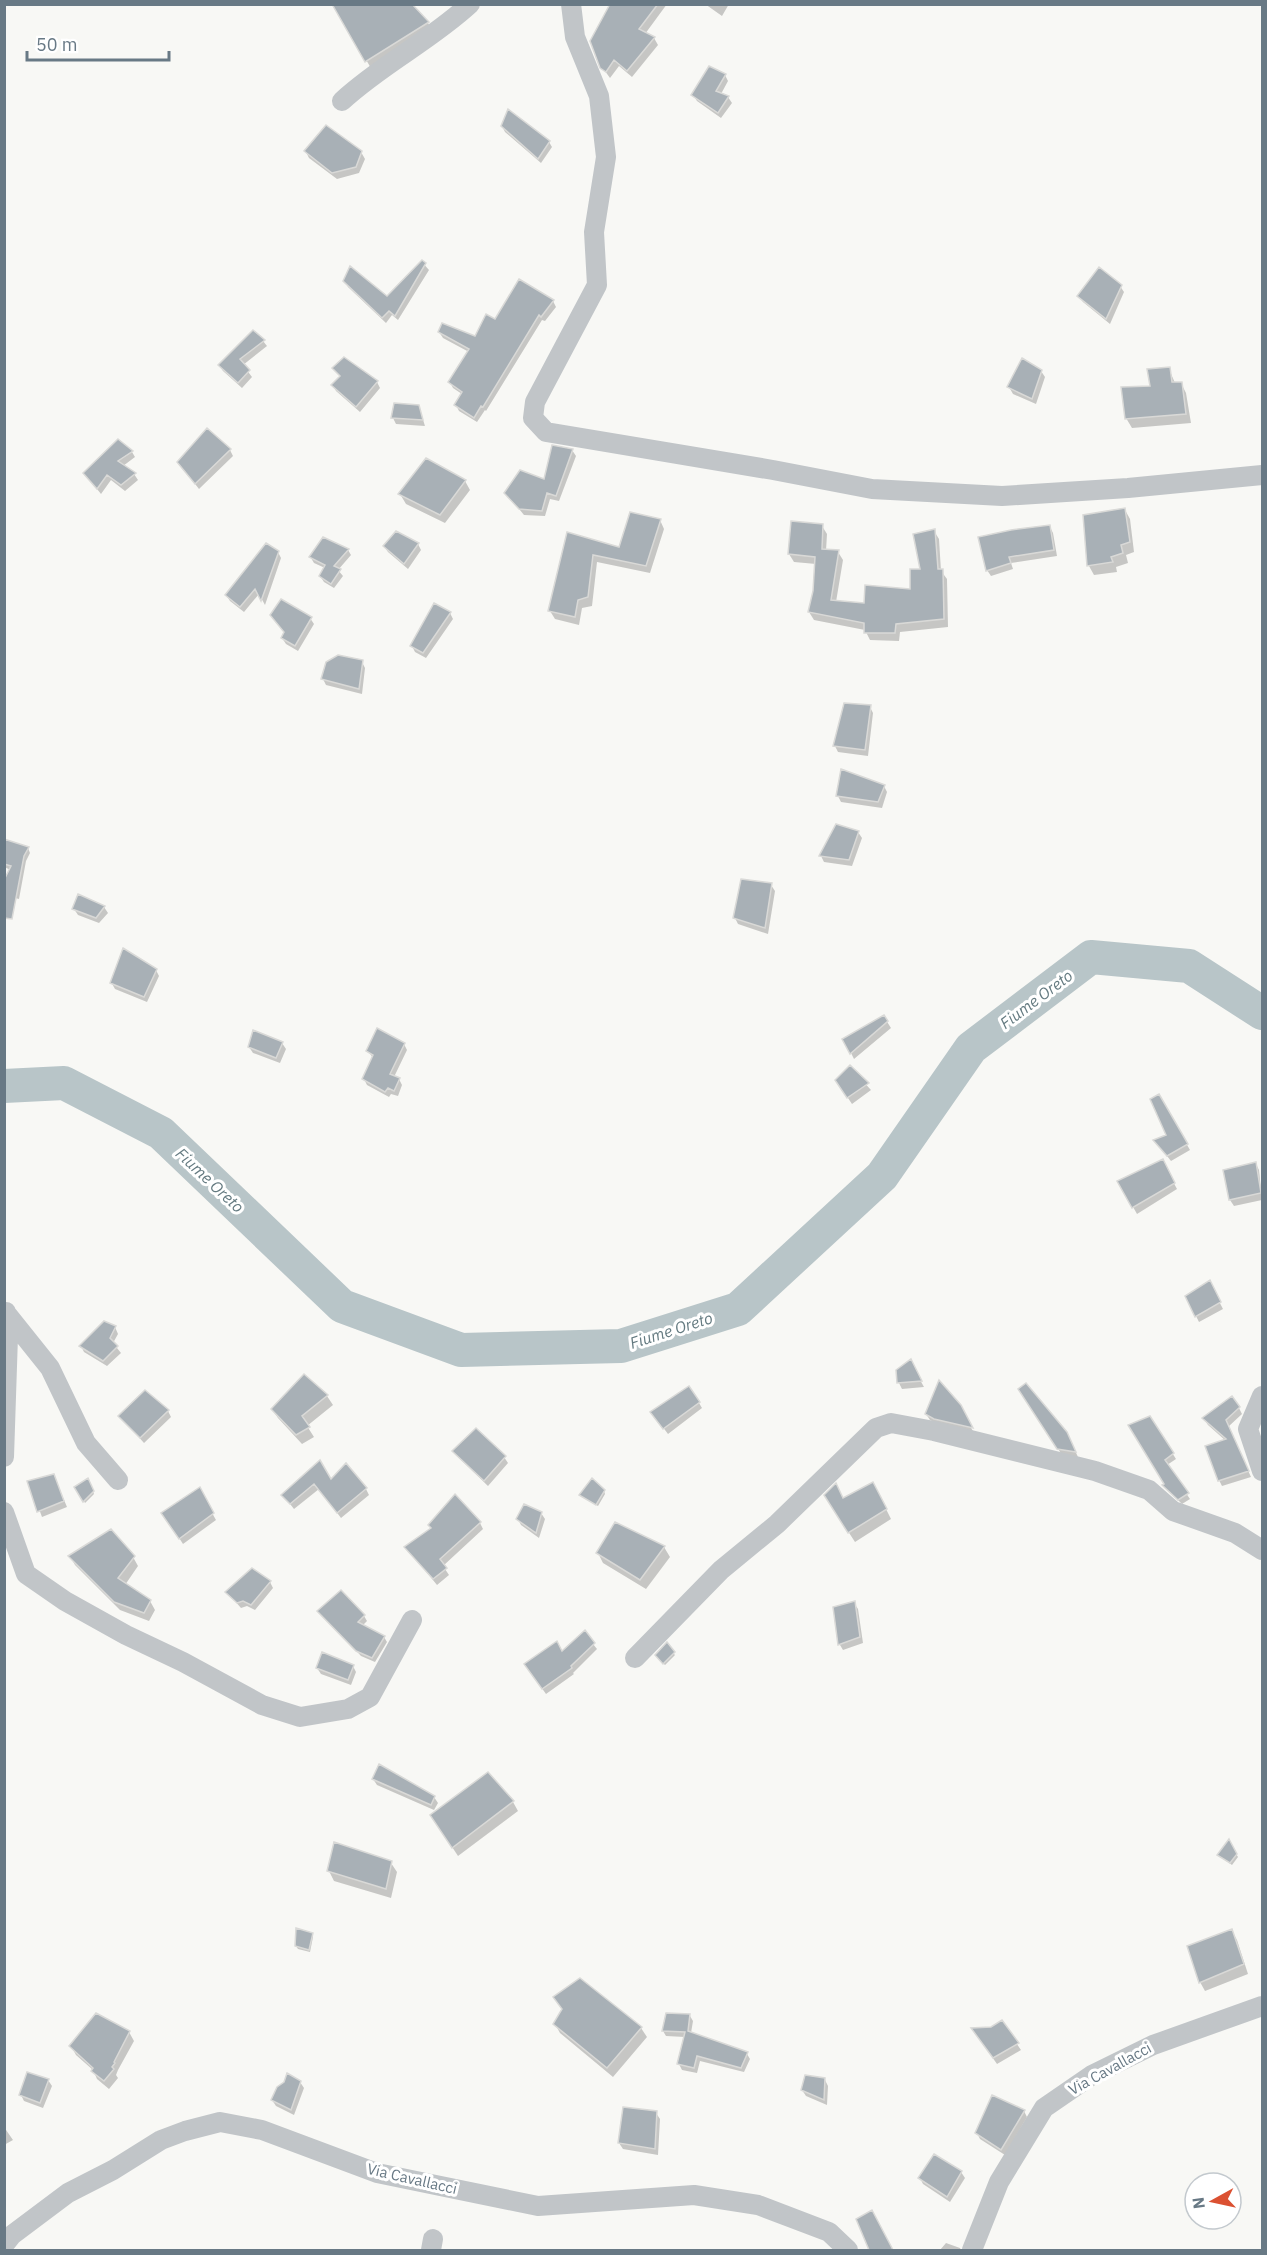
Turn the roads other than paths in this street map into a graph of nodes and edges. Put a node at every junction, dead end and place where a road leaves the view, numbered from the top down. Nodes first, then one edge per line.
1 (470, 4) edge
2 (571, 4) edge
3 (342, 101) dead end
4 (1263, 475) edge
5 (5, 1312) edge
6 (1263, 1396) edge
7 (4, 1456) edge
8 (1263, 1471) edge
9 (118, 1480) dead end
10 (4, 1512) edge
11 (1263, 1550) edge
12 (412, 1620) dead end
13 (635, 1658) dead end
14 (1263, 2006) edge
15 (4, 2245) edge
16 (848, 2250) edge
17 (972, 2250) edge

1 - 3 street
2 - 4 street
5 - 7 street
5 - 9 street
6 - 8 street
10 - 12 street
11 - 13 street
14 - 17 street, Via Cavallacci
15 - 16 street, Via Cavallacci

